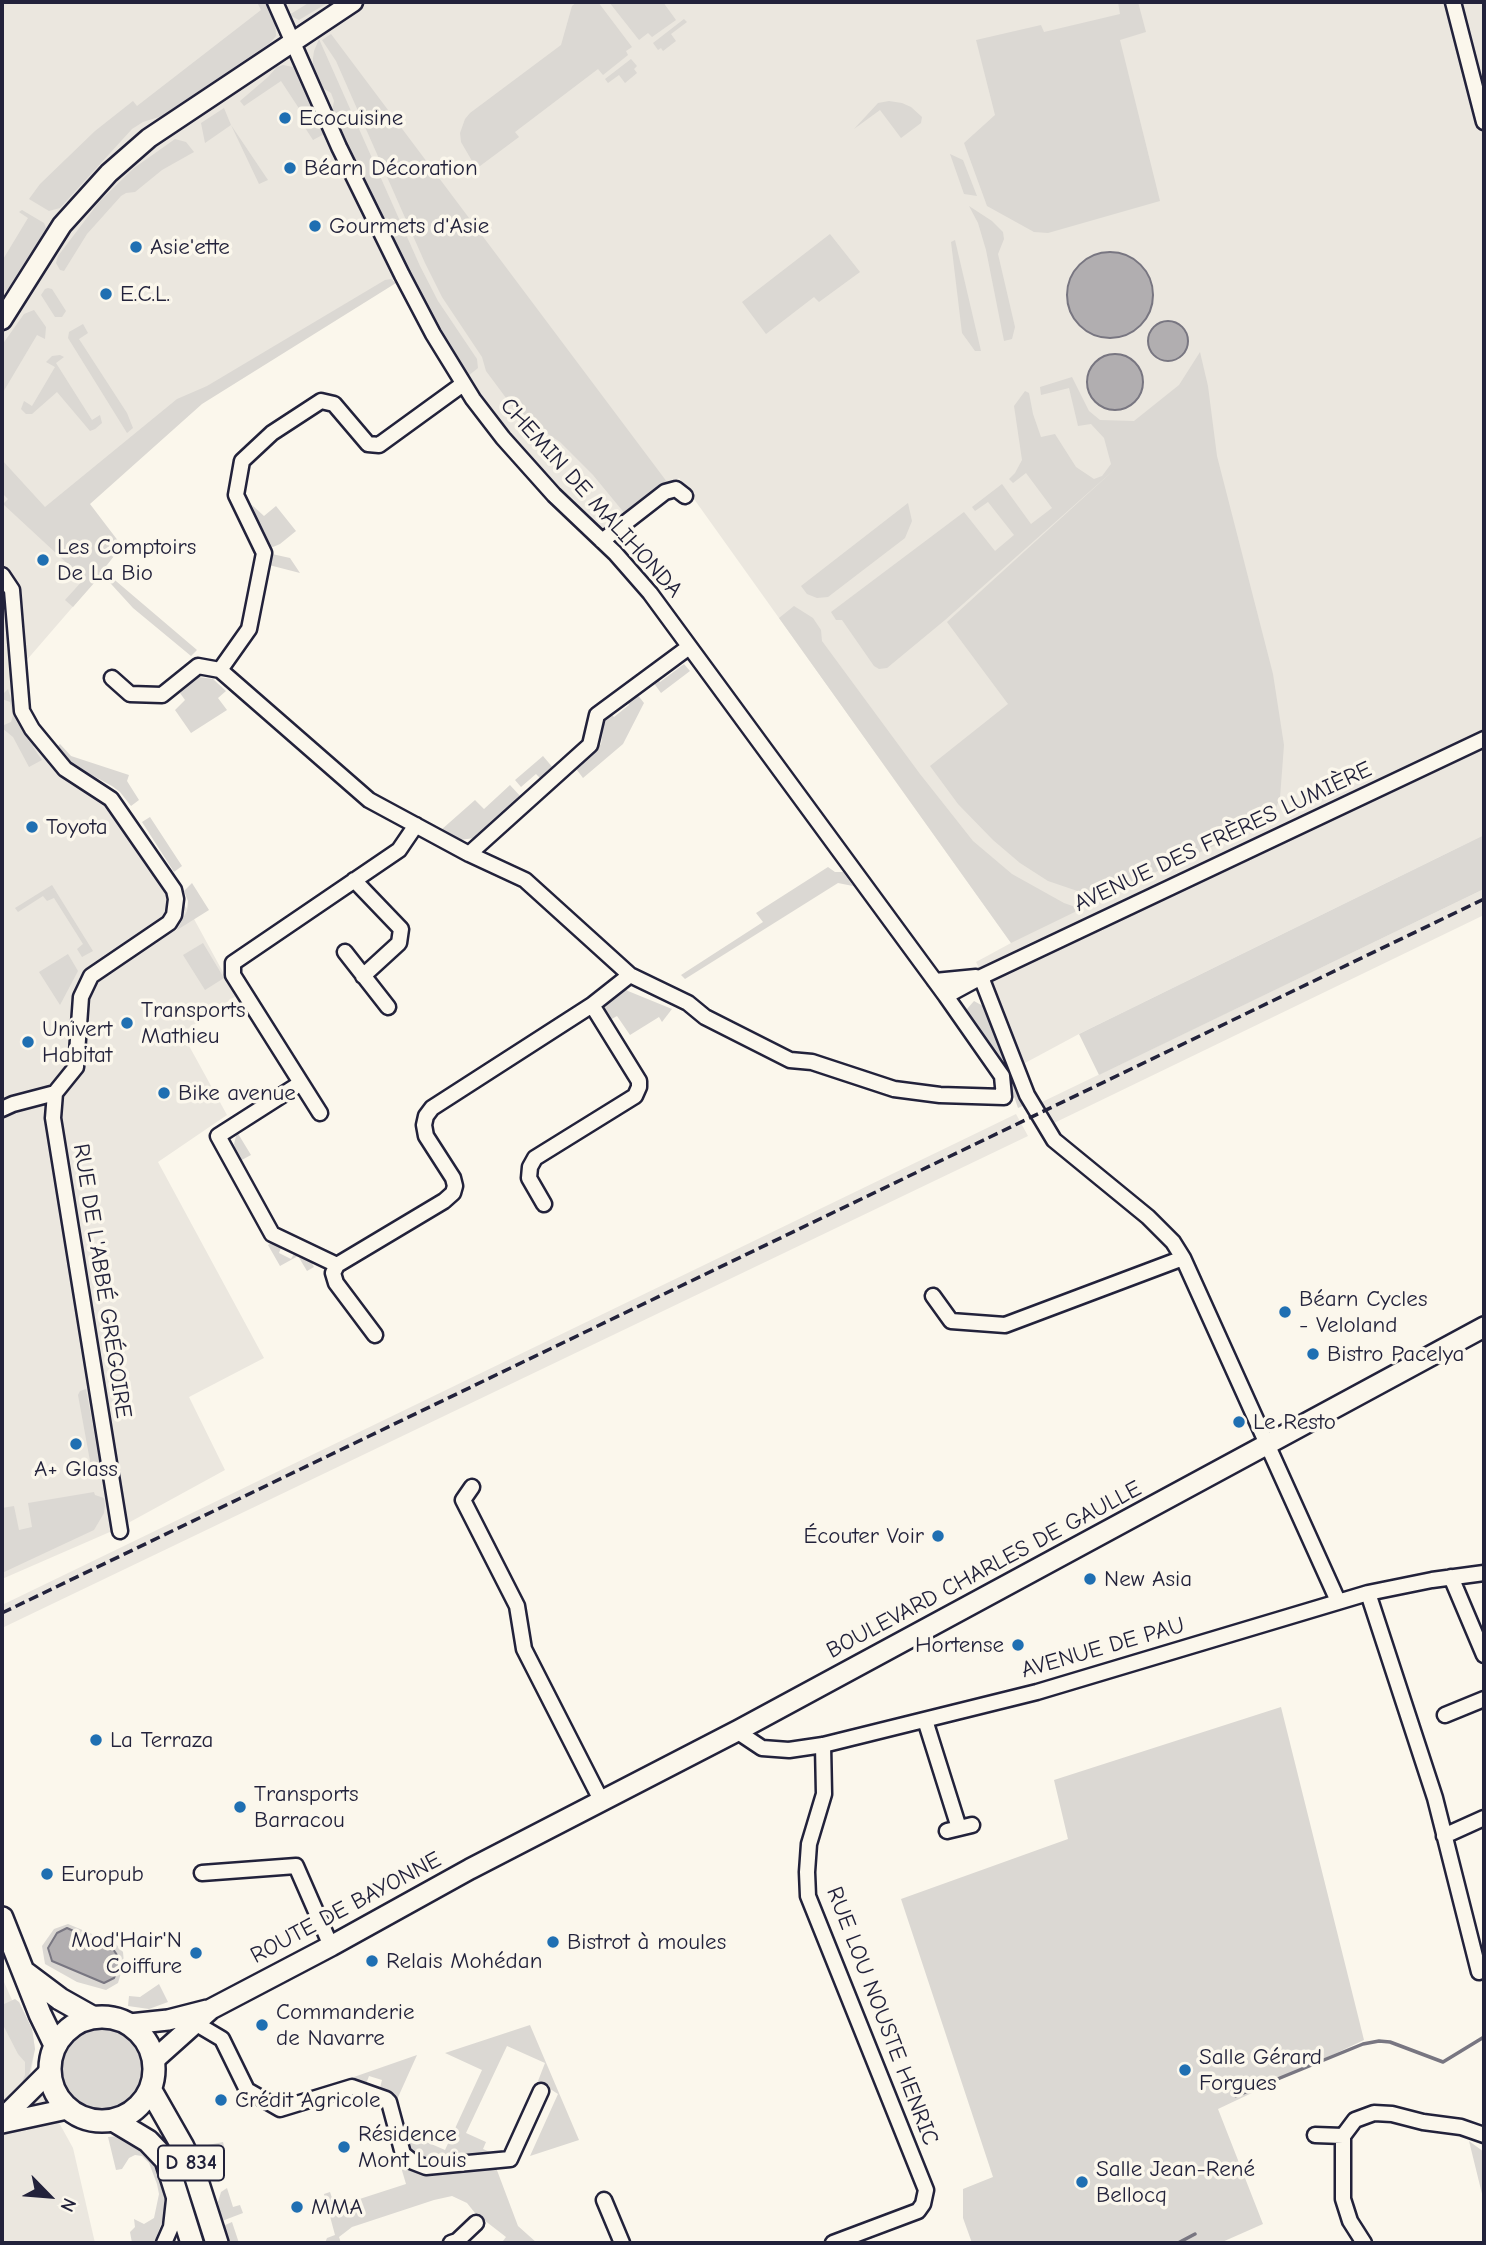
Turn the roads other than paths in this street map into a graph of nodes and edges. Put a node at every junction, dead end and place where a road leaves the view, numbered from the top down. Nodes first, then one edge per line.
1 (275, 2) edge
2 (353, 2) edge
3 (1453, 2) edge
4 (292, 42) junction
5 (1484, 122) edge
6 (2, 320) edge
7 (463, 384) junction
8 (685, 496) dead end
9 (602, 541) junction
10 (2, 575) edge
11 (689, 647) junction
12 (220, 670) junction
13 (112, 678) dead end
14 (1484, 739) edge
15 (415, 825) junction
16 (469, 854) junction
17 (354, 880) junction
18 (345, 952) dead end
19 (630, 975) junction
20 (363, 976) junction
21 (981, 977) junction
22 (935, 981) junction
23 (946, 996) junction
24 (592, 1005) junction
25 (388, 1007) dead end
26 (301, 1083) junction
27 (55, 1093) junction
28 (2, 1110) edge
29 (320, 1113) dead end
30 (544, 1204) dead end
31 (1183, 1258) junction
32 (337, 1265) junction
33 (933, 1296) dead end
34 (1484, 1327) edge
35 (375, 1335) dead end
36 (1269, 1444) junction
37 (472, 1487) dead end
38 (120, 1531) dead end
39 (1484, 1573) edge
40 (1451, 1577) junction
41 (1368, 1594) junction
42 (1338, 1601) junction
43 (1484, 1655) edge
44 (1484, 1699) edge
45 (1445, 1715) dead end
46 (925, 1720) junction
47 (738, 1730) junction
48 (823, 1745) junction
49 (601, 1800) junction
50 (1484, 1818) edge
51 (959, 1828) dead end
52 (1444, 1836) junction
53 (504, 1851) joint
54 (202, 1873) dead end
55 (2, 1918) edge
56 (331, 1946) junction
57 (22, 1971) junction
58 (1479, 1972) dead end
59 (211, 2009) junction
60 (92, 2017) junction
61 (195, 2023) junction
62 (130, 2024) junction
63 (55, 2045) junction
64 (154, 2060) junction
65 (49, 2072) junction
66 (150, 2090) junction
67 (541, 2091) dead end
68 (67, 2109) junction
69 (113, 2120) junction
70 (2, 2121) edge
71 (1483, 2133) edge
72 (1315, 2136) dead end
73 (1342, 2136) junction
74 (174, 2181) junction
75 (604, 2200) dead end
76 (476, 2223) dead end
77 (164, 2243) edge
78 (192, 2243) edge
79 (217, 2243) edge
80 (451, 2243) edge
81 (622, 2243) edge
82 (833, 2243) edge
83 (1364, 2243) edge

1 - 4 street, CHEMIN DE MALIHONDA
2 - 4 street
3 - 5 street
4 - 6 street
4 - 7 street, CHEMIN DE MALIHONDA
7 - 9 street, CHEMIN DE MALIHONDA
7 - 12 street
8 - 9 street
9 - 11 street, CHEMIN DE MALIHONDA
10 - 27 street
11 - 16 street
11 - 22 street, CHEMIN DE MALIHONDA
12 - 13 street
12 - 15 street
14 - 21 street, AVENUE DES FRÈRES LUMIÈRE
15 - 16 street
15 - 17 street
16 - 19 street
17 - 20 street
17 - 26 street
18 - 20 street
19 - 23 street, CHEMIN DE MALIHONDA
19 - 24 street
20 - 25 street
21 - 22 street
21 - 23 street
21 - 31 street
22 - 23 street, CHEMIN DE MALIHONDA
24 - 30 street
24 - 32 street
26 - 29 street
26 - 32 street
27 - 28 street
27 - 38 street, RUE DE L'ABBÉ GRÉGOIRE
31 - 33 street
31 - 36 street
32 - 35 street
34 - 36 main road, BOULEVARD CHARLES DE GAULLE
36 - 42 street
36 - 47 main road, BOULEVARD CHARLES DE GAULLE
37 - 49 street
39 - 40 street, AVENUE DE PAU
40 - 41 street, AVENUE DE PAU
40 - 43 street
41 - 42 street, AVENUE DE PAU
41 - 52 street
42 - 46 street, AVENUE DE PAU
44 - 45 street
46 - 48 street, AVENUE DE PAU
46 - 51 street
47 - 48 street, AVENUE DE PAU
47 - 49 main road, BOULEVARD CHARLES DE GAULLE
48 - 82 street, RUE LOU NOUSTE HENRIC
49 - 53 main road, BOULEVARD CHARLES DE GAULLE
50 - 52 street
52 - 58 street
53 - 56 main road, ROUTE DE BAYONNE
54 - 56 street
55 - 57 main road
56 - 59 main road, ROUTE DE BAYONNE
57 - 60 main road
57 - 63 main road
59 - 61 main road, ROUTE DE BAYONNE
59 - 62 main road, ROUTE DE BAYONNE
60 - 62 main road
60 - 63 main road
61 - 64 main road, ROUTE DE BAYONNE
61 - 67 street
62 - 64 main road
63 - 65 main road
64 - 66 main road
65 - 68 main road
65 - 70 main road
66 - 69 main road
66 - 79 main road, D 834
68 - 69 main road
68 - 70 main road
69 - 74 main road, D 834
71 - 73 street
72 - 73 street
73 - 83 street
74 - 77 street
74 - 78 main road, D 834
75 - 81 street
76 - 80 street

